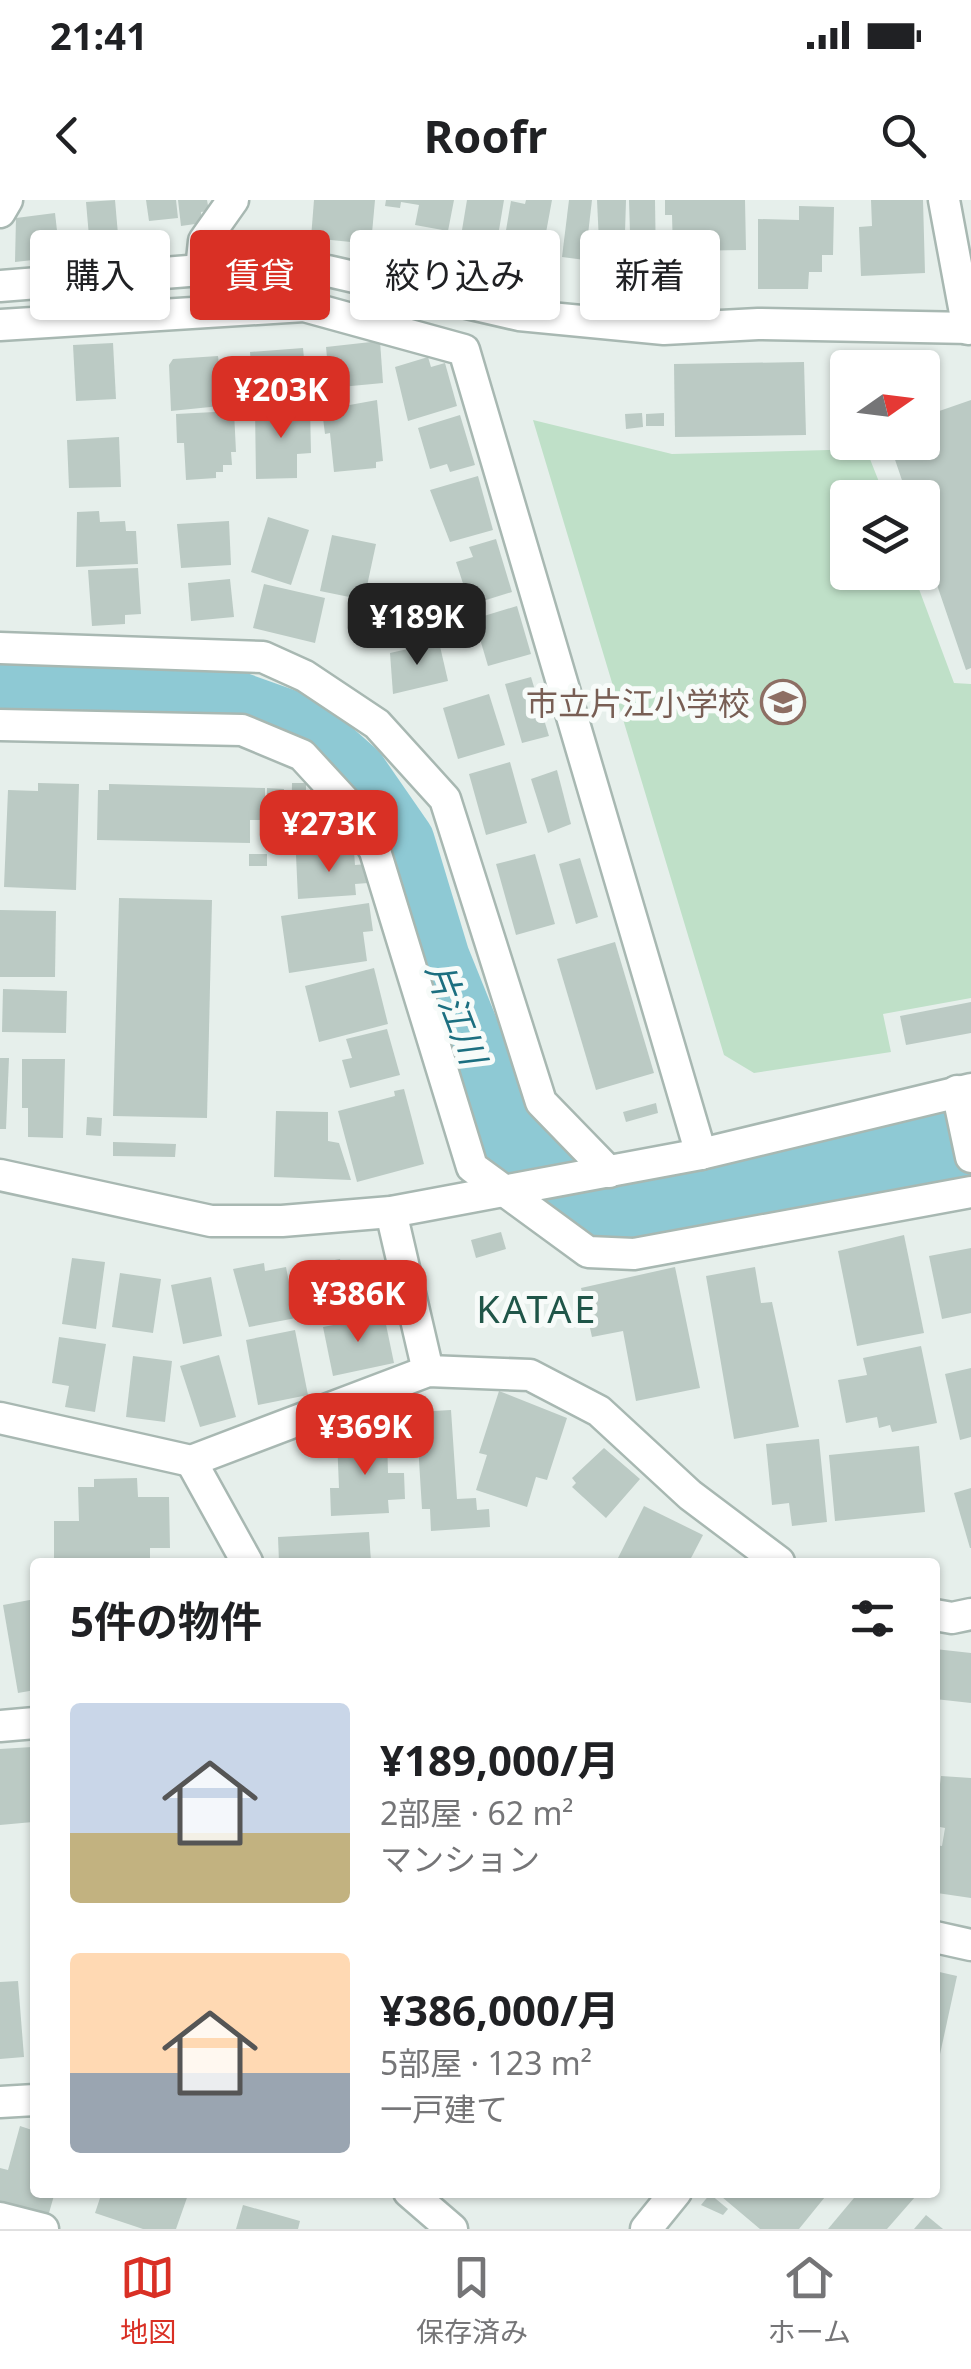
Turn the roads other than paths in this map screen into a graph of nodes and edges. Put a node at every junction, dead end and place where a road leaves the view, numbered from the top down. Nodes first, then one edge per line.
1 (7, 200) edge
2 (233, 200) edge
3 (944, 200) edge
4 (0, 212) edge
5 (212, 230) edge
6 (190, 271) edge
7 (330, 271) edge
8 (0, 286) edge
9 (0, 324) edge
10 (970, 328) edge
11 (0, 648) edge
12 (0, 725) edge
13 (963, 1098) edge
14 (701, 1154) junction
15 (971, 1157) edge
16 (602, 1174) junction
17 (0, 1176) edge
18 (508, 1188) junction
19 (971, 1192) edge
20 (390, 1212) junction
21 (428, 1371) junction
22 (0, 1418) edge
23 (191, 1461) junction
24 (246, 1558) edge
25 (773, 1558) edge
26 (971, 1614) edge
27 (940, 1615) edge
28 (30, 1723) edge
29 (0, 1726) edge
30 (940, 1939) edge
31 (971, 1945) edge
32 (30, 2100) edge
33 (0, 2102) edge
34 (416, 2198) edge
35 (671, 2198) edge
36 (0, 2218) edge
37 (43, 2229) edge
38 (452, 2229) edge
39 (646, 2229) edge

1 - 4 street
2 - 5 street
3 - 10 street
6 - 8 street
7 - 10 street
9 - 14 street
11 - 16 street
12 - 18 street
13 - 14 street
13 - 15 street
14 - 16 street
16 - 18 street
17 - 20 street
18 - 19 street
18 - 20 street
20 - 21 street
21 - 23 street
21 - 25 street
22 - 23 street
23 - 24 street
26 - 27 street
28 - 29 street
30 - 31 street
32 - 33 street
34 - 38 street
35 - 39 street
36 - 37 street

